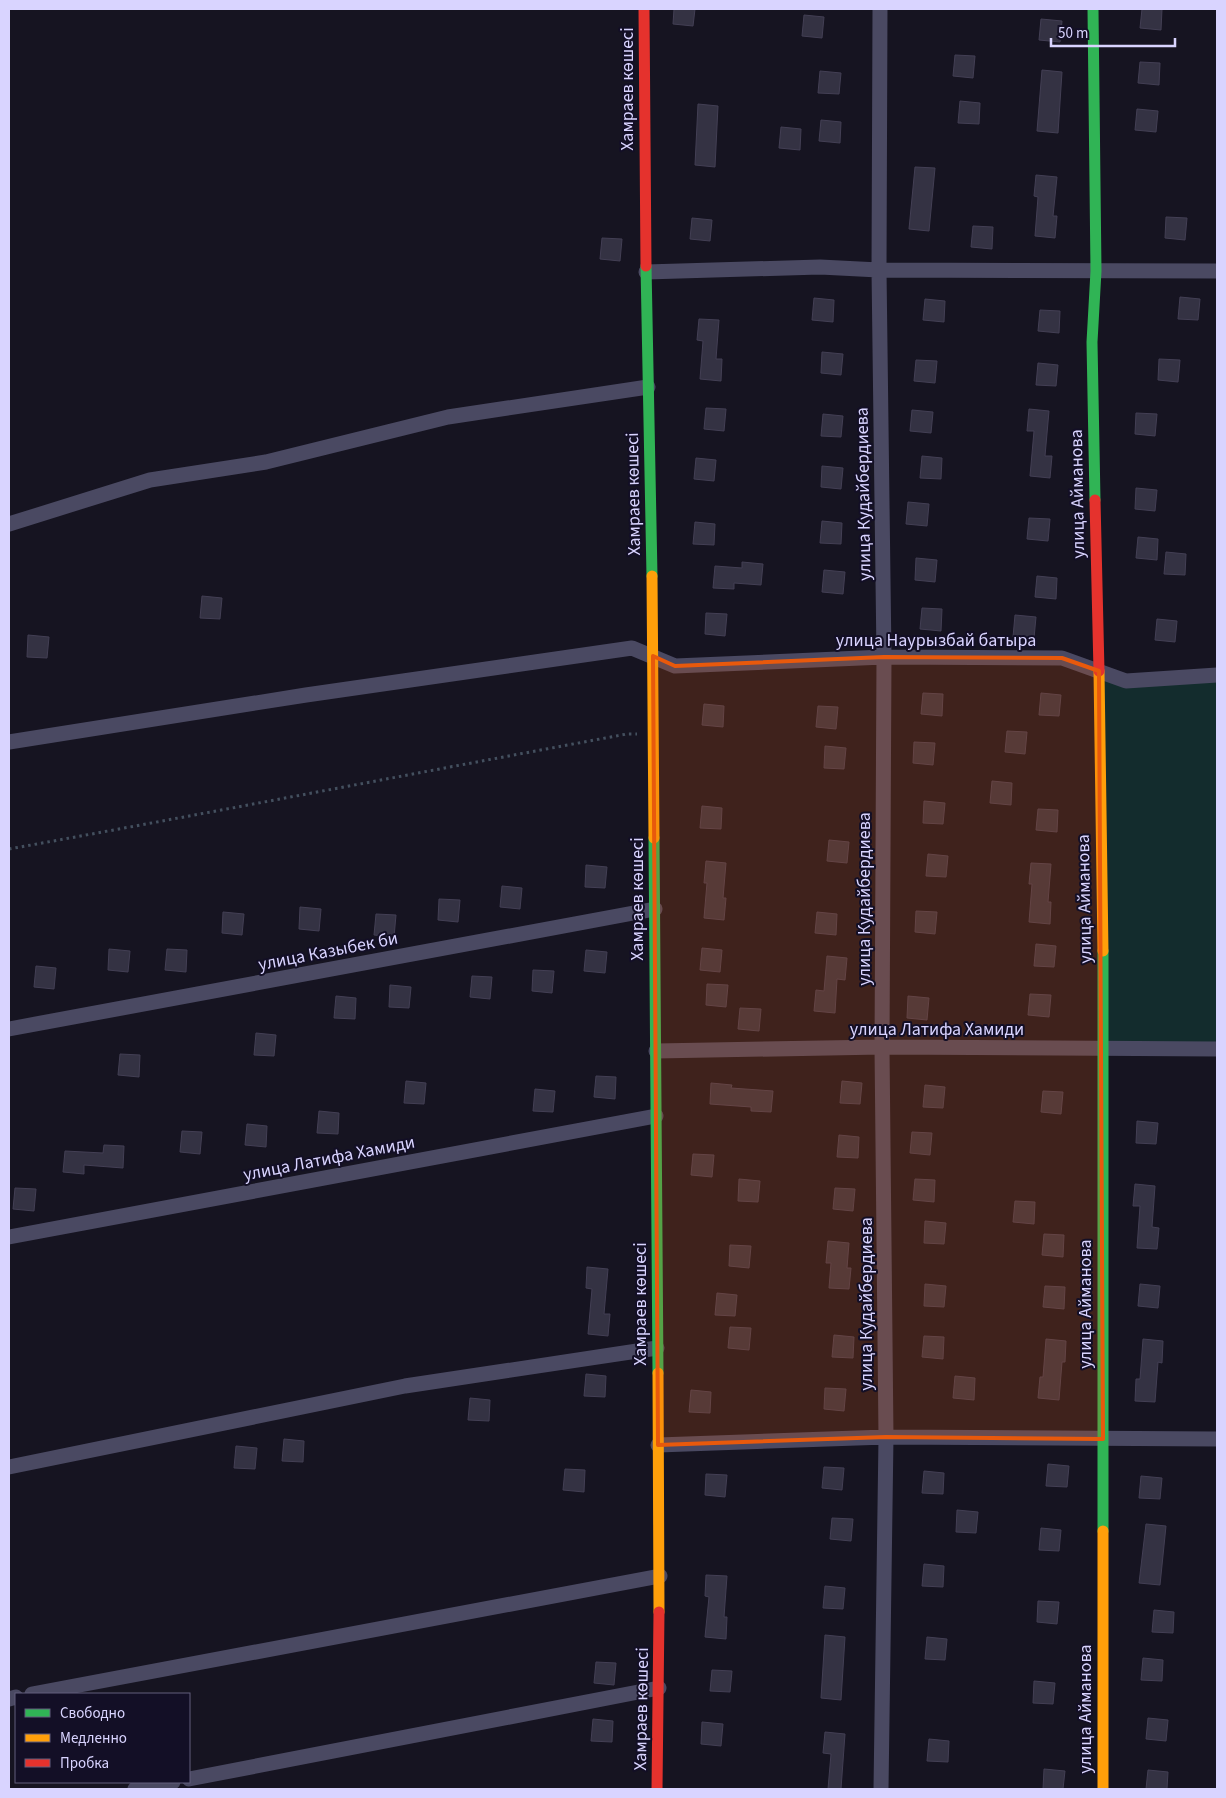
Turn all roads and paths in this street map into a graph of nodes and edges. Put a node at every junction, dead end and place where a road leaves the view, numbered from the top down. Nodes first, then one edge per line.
1 (644, 9) edge
2 (880, 9) edge
3 (1093, 9) edge
4 (880, 270) junction
5 (1096, 271) junction
6 (1217, 271) edge
7 (646, 272) junction
8 (648, 387) junction
9 (9, 524) edge
10 (653, 656) junction
11 (884, 658) junction
12 (1099, 671) junction
13 (1217, 675) edge
14 (654, 734) junction
15 (9, 742) edge
16 (9, 849) edge
17 (655, 909) junction
18 (9, 1029) edge
19 (882, 1047) junction
20 (1104, 1048) junction
21 (1217, 1048) edge
22 (656, 1051) junction
23 (656, 1116) junction
24 (9, 1237) edge
25 (657, 1348) junction
26 (886, 1437) junction
27 (1103, 1439) junction
28 (1217, 1439) edge
29 (658, 1445) junction
30 (9, 1467) edge
31 (660, 1576) junction
32 (658, 1688) junction
33 (37, 1693) edge
34 (190, 1779) edge
35 (168, 1783) edge
36 (135, 1789) edge
37 (657, 1789) edge
38 (881, 1789) edge
39 (1103, 1789) edge

1 - 7 street, Хамраев көшесі
2 - 4 street, улица Кудайбердиева
3 - 5 street, улица Айманова
4 - 5 street
4 - 7 street
4 - 11 street, улица Кудайбердиева
5 - 6 street
5 - 12 street, улица Айманова
7 - 8 street, Хамраев көшесі
8 - 9 street
8 - 10 street, Хамраев көшесі
10 - 11 street, улица Наурызбай батыра
10 - 14 street, Хамраев көшесі
10 - 15 street, улица Наурызбай батыра
11 - 12 street, улица Наурызбай батыра
11 - 19 street, улица Кудайбердиева
12 - 13 street, улица Наурызбай батыра
12 - 20 street, улица Айманова
14 - 16 path
14 - 17 street, Хамраев көшесі
17 - 18 street, улица Казыбек би
17 - 22 street, Хамраев көшесі
19 - 20 street, улица Латифа Хамиди
19 - 22 street, улица Латифа Хамиди
19 - 26 street, улица Кудайбердиева
20 - 21 street, улица Латифа Хамиди
20 - 27 street, улица Айманова
22 - 23 street, Хамраев көшесі
23 - 24 street, улица Латифа Хамиди
23 - 25 street, Хамраев көшесі
25 - 29 street, Хамраев көшесі
25 - 30 street
26 - 27 street
26 - 29 street
26 - 38 street, улица Кудайбердиева
27 - 28 street
27 - 39 street, улица Айманова
29 - 31 street, Хамраев көшесі
31 - 32 street, Хамраев көшесі
31 - 33 street
32 - 34 street
32 - 37 street, Хамраев көшесі
35 - 36 street

